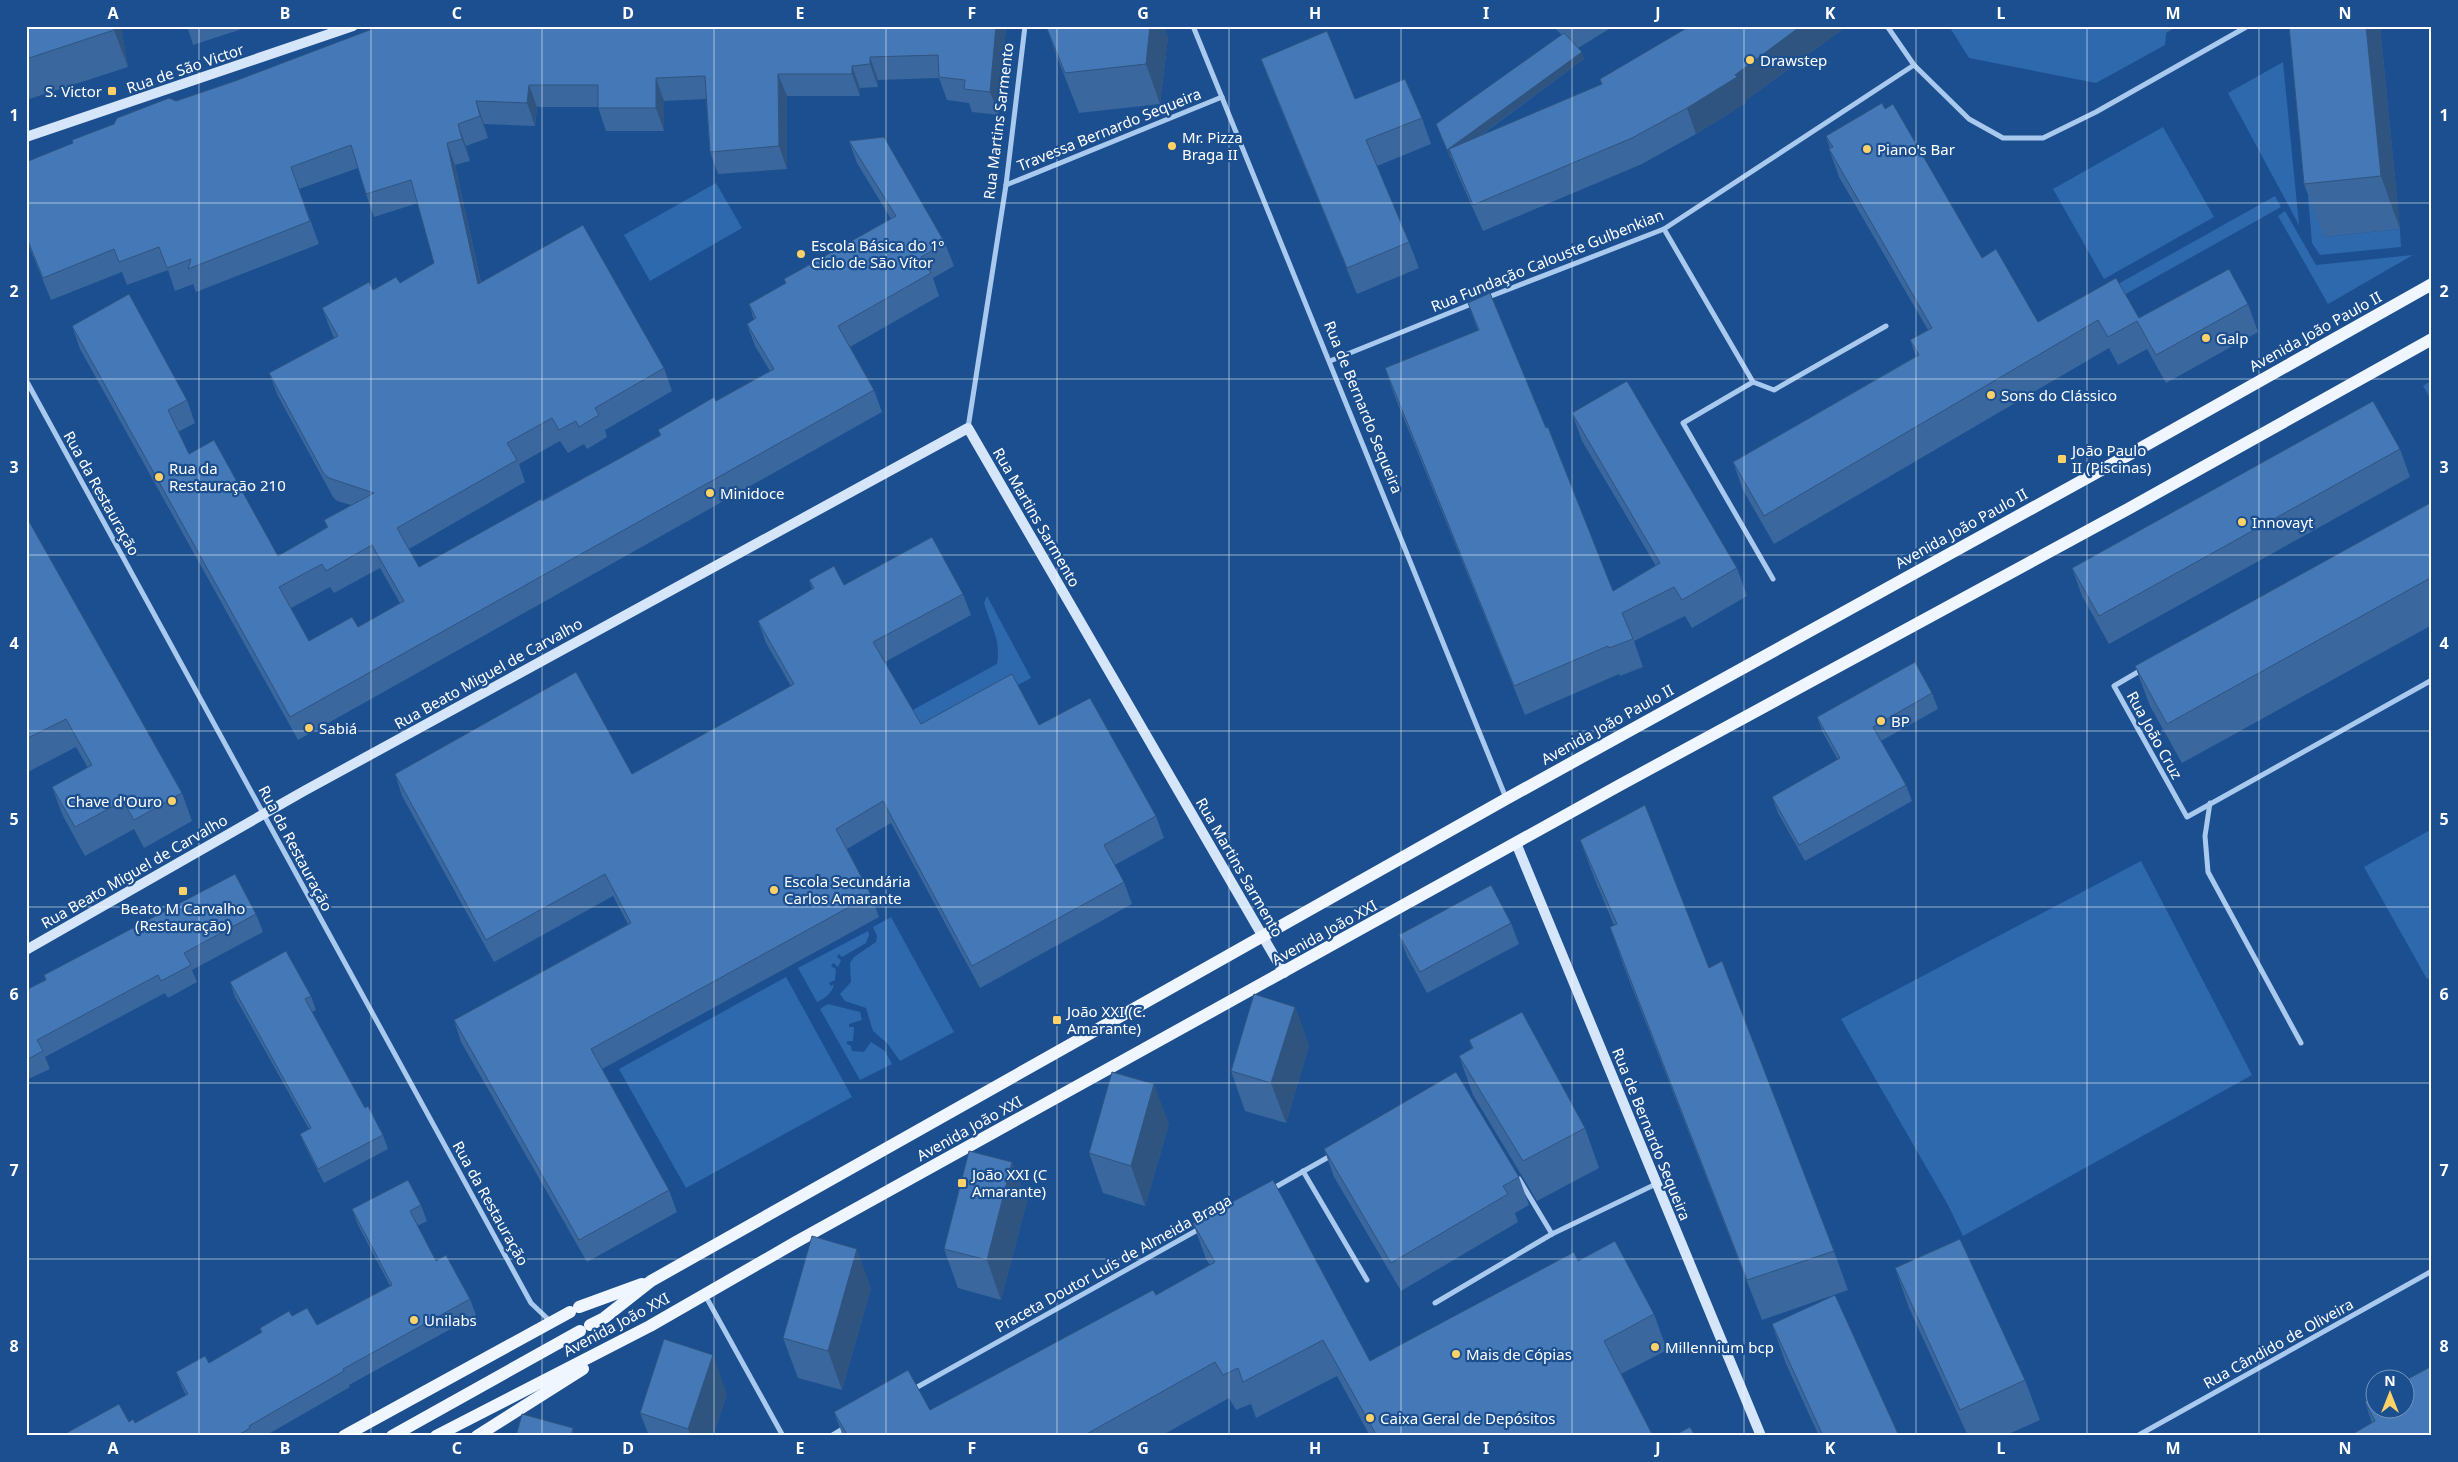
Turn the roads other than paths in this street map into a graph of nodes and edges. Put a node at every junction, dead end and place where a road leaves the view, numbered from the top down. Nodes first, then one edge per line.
1 (353, 26) edge
2 (1025, 26) edge
3 (1193, 26) edge
4 (1887, 26) edge
5 (2248, 26) edge
6 (1914, 65) junction
7 (1222, 97) junction
8 (26, 137) edge
9 (1006, 185) junction
10 (1664, 230) junction
11 (2432, 284) edge
12 (1886, 326) dead end
13 (2432, 340) edge
14 (1330, 361) junction
15 (26, 380) edge
16 (1753, 382) junction
17 (968, 428) junction
18 (1773, 579) dead end
19 (2148, 667) edge
20 (2432, 680) edge
21 (1506, 799) junction
22 (2210, 803) junction
23 (263, 815) junction
24 (1516, 843) junction
25 (1264, 937) junction
26 (26, 950) edge
27 (1284, 973) junction
28 (2301, 1043) dead end
29 (1338, 1152) edge
30 (1513, 1169) edge
31 (1303, 1171) junction
32 (1656, 1184) junction
33 (1269, 1190) edge
34 (1208, 1224) edge
35 (1552, 1234) junction
36 (2432, 1271) edge
37 (1367, 1280) dead end
38 (652, 1281) junction
39 (704, 1295) junction
40 (1435, 1303) dead end
41 (552, 1322) junction
42 (650, 1326) junction
43 (906, 1394) edge
44 (854, 1423) edge
45 (344, 1436) edge
46 (392, 1436) edge
47 (436, 1436) edge
48 (477, 1436) edge
49 (783, 1436) edge
50 (831, 1436) edge
51 (1761, 1436) edge
52 (2137, 1436) edge

1 - 8 street, Rua de São Victor
2 - 9 street, Rua Martins Sarmento
3 - 7 street, Rua de Bernardo Sequeira
4 - 6 street
5 - 6 street
6 - 10 street, Rua Fundação Calouste Gulbenkian
7 - 9 street, Travessa Bernardo Sequeira
7 - 14 street, Rua de Bernardo Sequeira
9 - 17 street, Rua Martins Sarmento
10 - 14 street, Rua Fundação Calouste Gulbenkian
10 - 16 street
11 - 21 main road, Avenida João Paulo II
12 - 16 street
13 - 24 main road
14 - 21 street, Rua de Bernardo Sequeira
15 - 23 street, Rua da Restauração
16 - 18 street
17 - 23 street, Rua Beato Miguel de Carvalho
17 - 25 street, Rua Martins Sarmento
19 - 22 street, Rua João Cruz
20 - 22 street, Rua João Cruz
21 - 25 main road, Avenida João XXI
22 - 28 street
23 - 26 street, Rua Beato Miguel de Carvalho
23 - 41 street, Rua da Restauração
24 - 27 main road, Avenida João XXI
24 - 32 street, Rua de Bernardo Sequeira
25 - 27 street, Rua Martins Sarmento
25 - 38 main road, Avenida João XXI
27 - 39 main road, Avenida João XXI
29 - 31 street
30 - 35 street
31 - 33 street
31 - 37 street
32 - 35 street
32 - 51 street, Rua de Bernardo Sequeira
34 - 43 street, Praceta Doutor Luís de Almeida Braga
35 - 40 street
36 - 52 street, Rua Cândido de Oliveira
38 - 41 main road
38 - 46 main road
39 - 42 main road, Avenida João XXI
39 - 49 street
41 - 45 main road
42 - 47 main road, Avenida João XXI
42 - 48 main road
44 - 50 street

